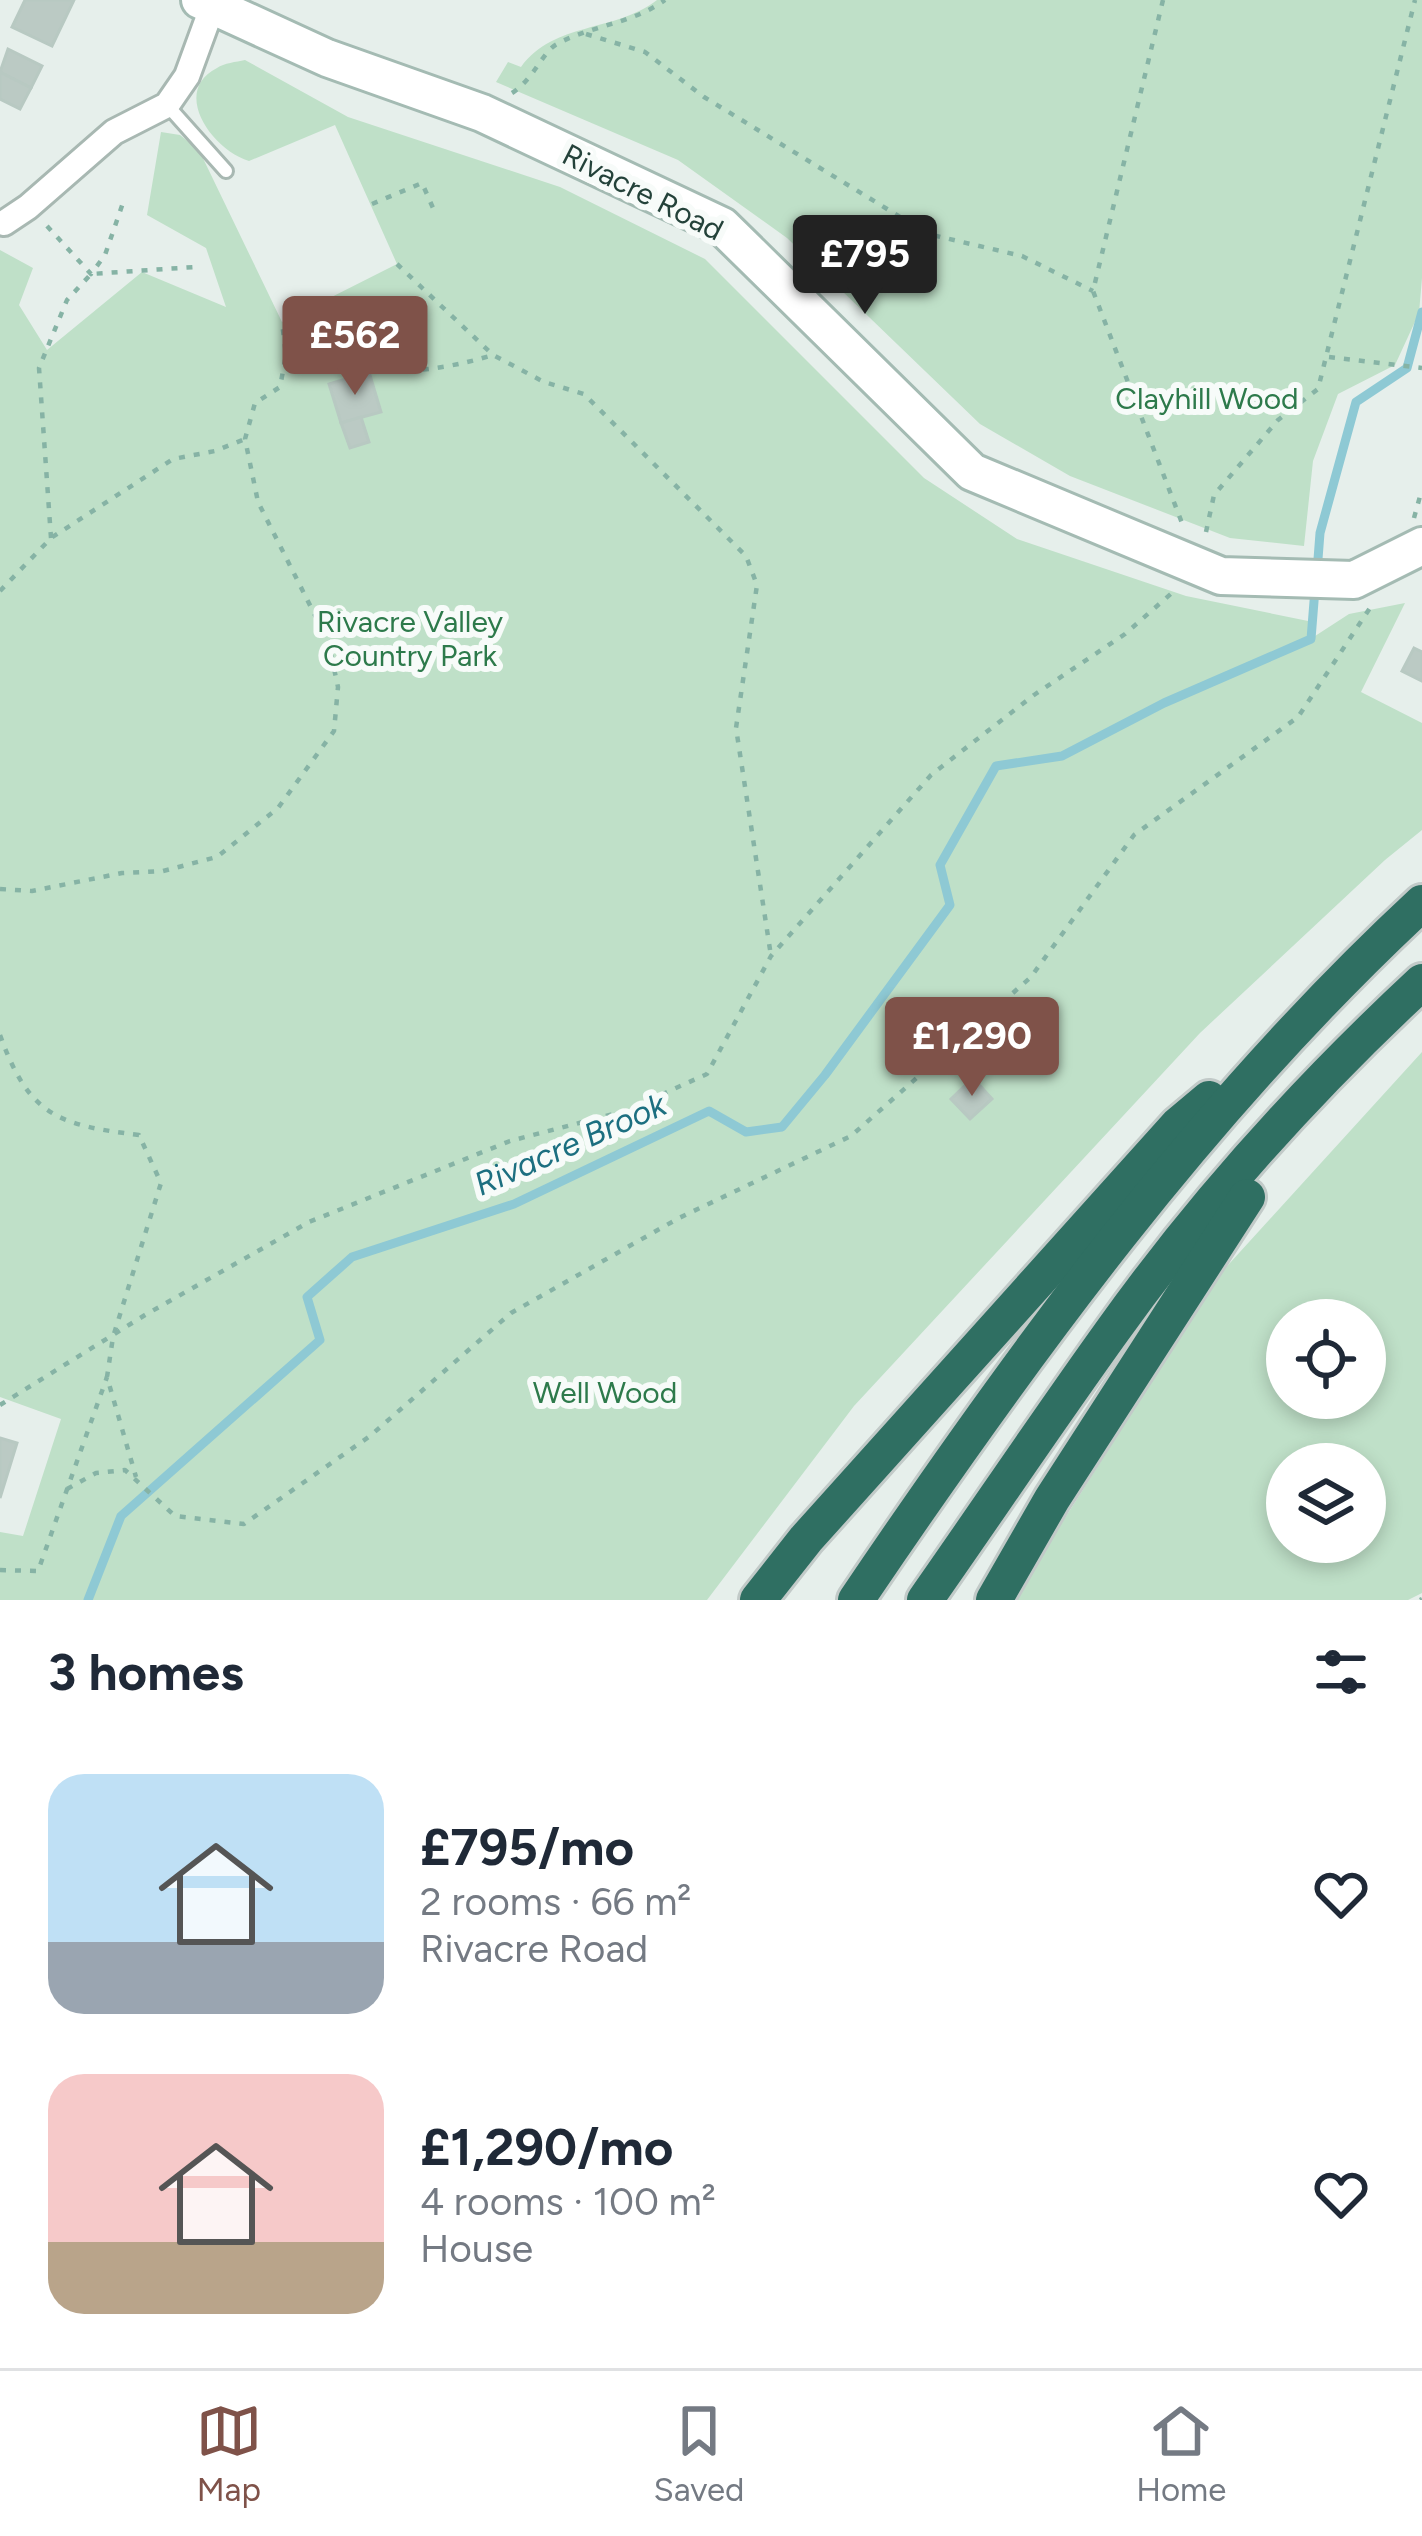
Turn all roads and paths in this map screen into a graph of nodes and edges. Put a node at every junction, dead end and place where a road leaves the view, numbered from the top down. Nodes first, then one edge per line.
1 (665, 0) edge
2 (1162, 0) edge
3 (1414, 0) edge
4 (207, 3) edge
5 (586, 34) junction
6 (167, 105) junction
7 (482, 113) junction
8 (226, 171) dead end
9 (125, 197) dead end
10 (371, 204) dead end
11 (28, 208) junction
12 (433, 208) dead end
13 (4, 223) dead end
14 (397, 264) dead end
15 (195, 267) dead end
16 (91, 274) junction
17 (1093, 291) junction
18 (294, 316) dead end
19 (282, 322) dead end
20 (494, 355) junction
21 (1329, 357) junction
22 (1422, 368) edge
23 (245, 439) junction
24 (51, 538) junction
25 (1412, 553) edge
26 (1205, 570) junction
27 (0, 591) edge
28 (0, 889) edge
29 (1422, 903) edge
30 (770, 956) junction
31 (1422, 982) edge
32 (1328, 995) junction
33 (0, 1035) edge
34 (1356, 1043) junction
35 (113, 1337) junction
36 (106, 1377) junction
37 (0, 1405) edge
38 (136, 1477) junction
39 (67, 1489) junction
40 (0, 1570) edge
41 (758, 1600) edge
42 (856, 1600) edge
43 (925, 1600) edge
44 (994, 1600) edge

1 - 5 path
2 - 17 path
3 - 21 path
4 - 6 street
4 - 7 main road, Rivacre Road
5 - 7 path
5 - 17 path
6 - 8 lane
6 - 11 street
7 - 26 main road, Rivacre Road
9 - 16 path
10 - 12 path
11 - 13 street
11 - 16 path
14 - 20 path
15 - 16 path
16 - 24 path
17 - 26 path
18 - 20 path
19 - 23 path
20 - 30 path
21 - 22 path
21 - 26 path
23 - 24 path
23 - 28 path
24 - 27 path
25 - 26 main road, Rivacre Road
25 - 38 path
26 - 30 path
29 - 32 highway
30 - 35 path
31 - 34 highway
32 - 41 highway
32 - 42 highway
33 - 35 path
34 - 43 highway
34 - 44 highway
35 - 36 path
35 - 37 path
36 - 38 path
36 - 39 path
38 - 39 path
39 - 40 path

